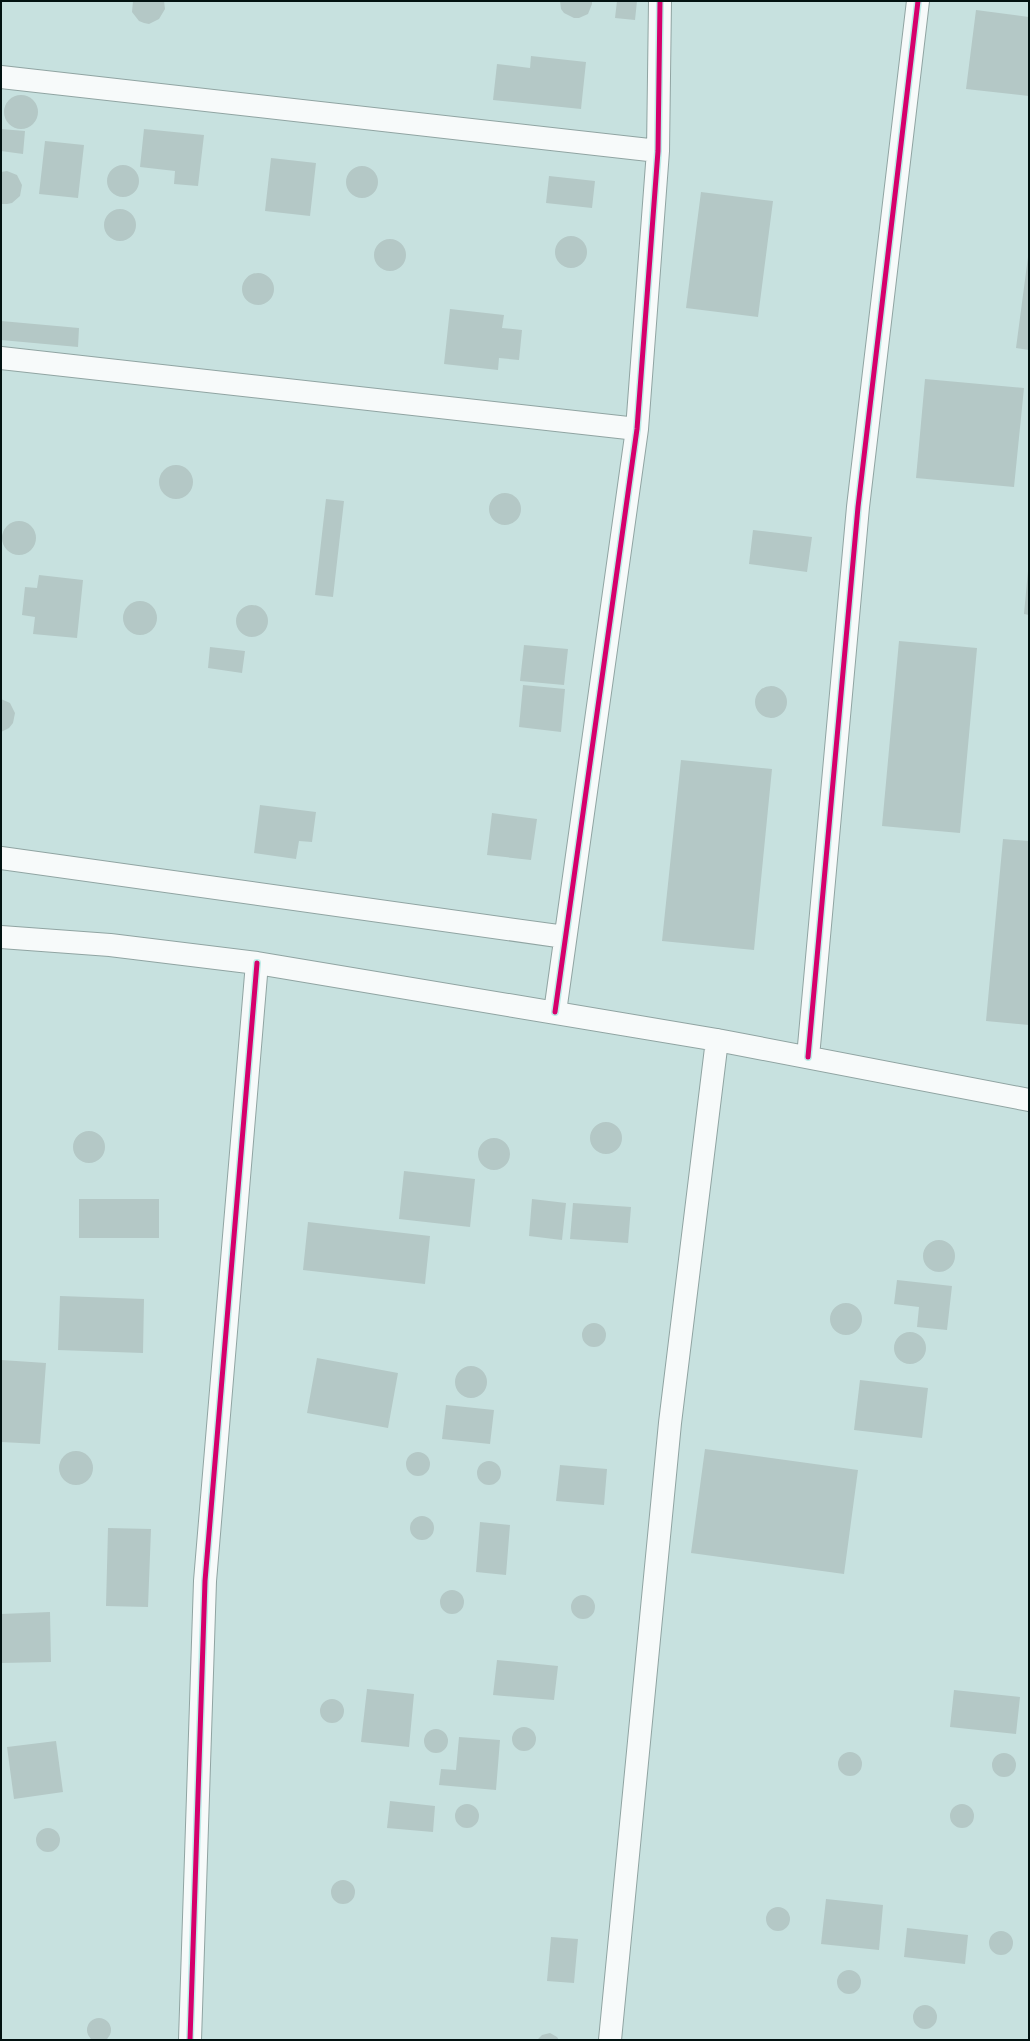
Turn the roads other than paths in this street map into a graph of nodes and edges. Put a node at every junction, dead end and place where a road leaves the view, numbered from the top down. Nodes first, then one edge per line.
1 (660, 1) edge
2 (918, 1) edge
3 (1, 77) edge
4 (658, 151) junction
5 (1, 358) edge
6 (637, 429) junction
7 (1, 858) edge
8 (565, 936) junction
9 (1, 937) edge
10 (257, 963) junction
11 (555, 1012) junction
12 (717, 1040) junction
13 (808, 1058) junction
14 (1029, 1100) edge
15 (190, 2040) edge
16 (610, 2040) edge

1 - 4 street
2 - 13 street
3 - 4 street
4 - 6 street
5 - 6 street
6 - 8 street
7 - 8 street
8 - 11 street
9 - 10 street
10 - 11 street
10 - 15 street
11 - 12 street
12 - 13 street
12 - 16 street
13 - 14 street

